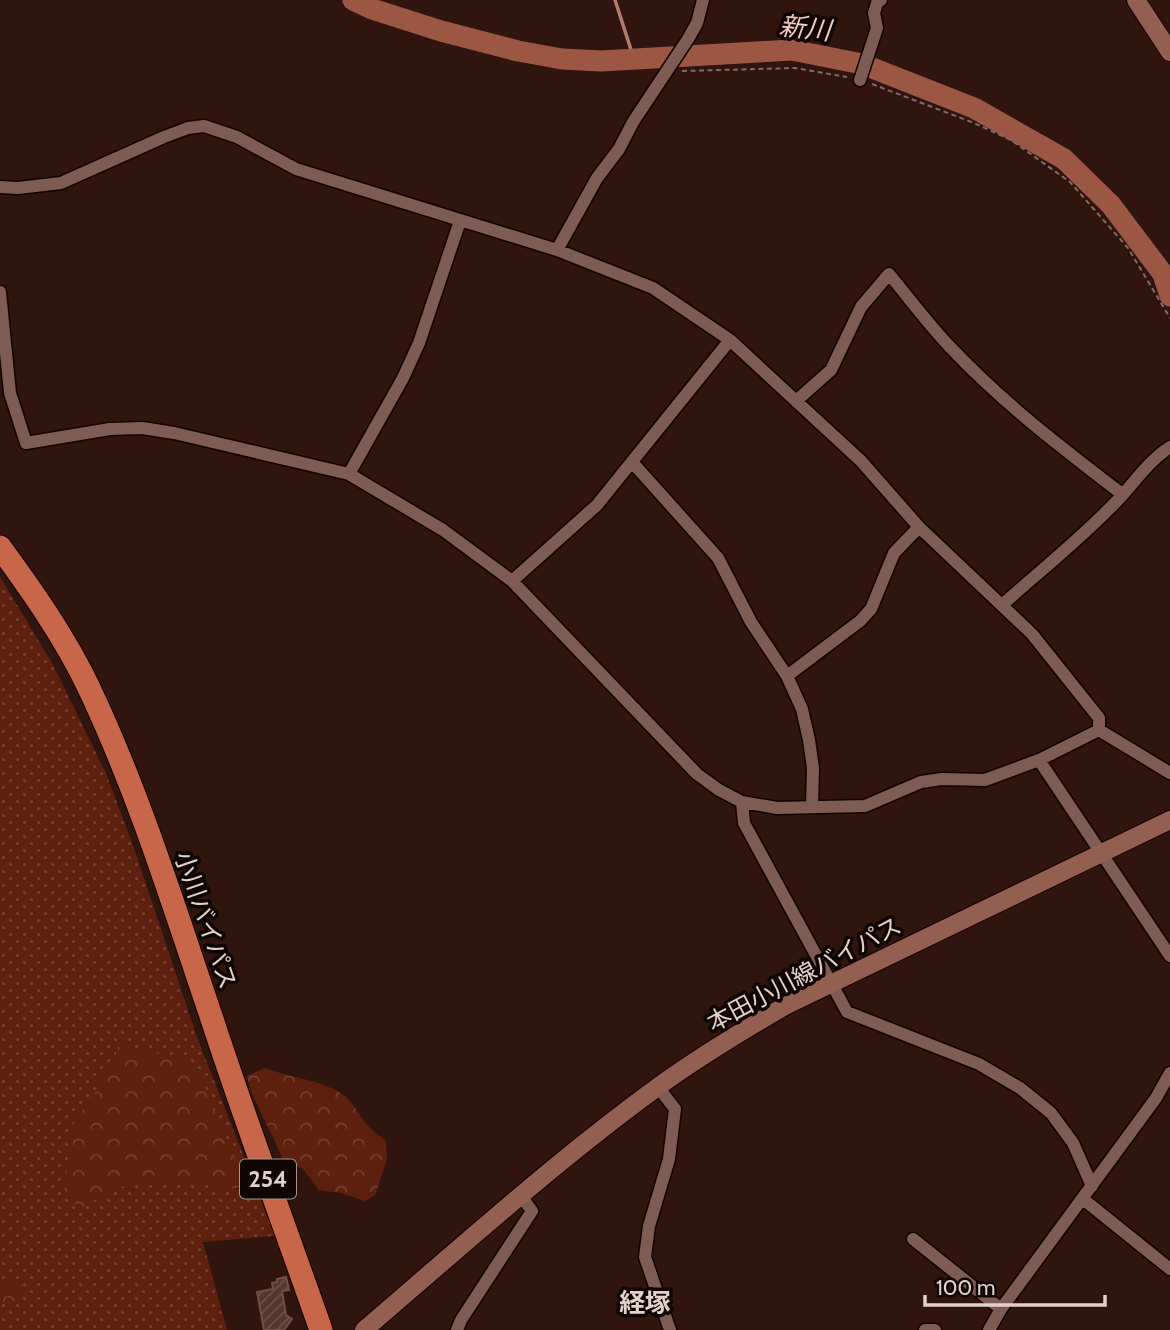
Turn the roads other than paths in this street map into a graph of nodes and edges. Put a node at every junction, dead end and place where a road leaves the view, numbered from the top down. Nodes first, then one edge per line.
1 (703, 0) edge
2 (881, 0) edge
3 (1136, 0) edge
4 (1170, 52) edge
5 (860, 80) road end
6 (0, 187) edge
7 (460, 221) junction
8 (557, 250) junction
9 (0, 292) edge
10 (730, 340) junction
11 (5, 387) edge
12 (796, 401) junction
13 (1170, 447) edge
14 (632, 462) junction
15 (349, 474) junction
16 (1122, 494) junction
17 (919, 527) junction
18 (0, 547) edge
19 (512, 581) junction
20 (1002, 605) junction
21 (787, 676) junction
22 (1099, 730) junction
23 (1039, 760) junction
24 (1170, 773) edge
25 (742, 802) junction
26 (811, 807) junction
27 (1170, 820) edge
28 (1102, 853) junction
29 (1170, 956) edge
30 (832, 984) junction
31 (1170, 1073) edge
32 (658, 1087) junction
33 (1092, 1186) junction
34 (521, 1196) junction
35 (1083, 1199) junction
36 (913, 1239) dead end
37 (1170, 1269) edge
38 (1001, 1310) junction
39 (321, 1330) edge
40 (364, 1330) edge
41 (457, 1330) edge
42 (670, 1330) edge
43 (925, 1330) edge
44 (935, 1330) edge
45 (989, 1330) edge

1 - 8 street
2 - 5 street
3 - 4 main road
6 - 7 street
7 - 8 street
7 - 15 street
8 - 10 street
9 - 11 street
10 - 12 street
10 - 14 street
11 - 15 street
12 - 16 street
12 - 17 street
13 - 16 street
14 - 19 street
14 - 21 street
15 - 19 street
16 - 20 street
17 - 20 street
17 - 21 street
18 - 39 highway, 小川バイパス / 254
19 - 25 street
20 - 22 street
21 - 26 street
22 - 23 street
22 - 24 street
23 - 26 street
23 - 28 street
25 - 26 street
25 - 30 street
27 - 28 main road, 本田小川線バイパス
28 - 29 street
28 - 30 main road, 本田小川線バイパス
30 - 32 main road, 本田小川線バイパス
30 - 33 street
31 - 33 street
32 - 34 main road, 本田小川線バイパス
32 - 42 street
33 - 35 street
34 - 40 main road, 本田小川線バイパス
34 - 41 street
35 - 37 street
35 - 38 street
36 - 38 street
38 - 45 street
43 - 44 street

